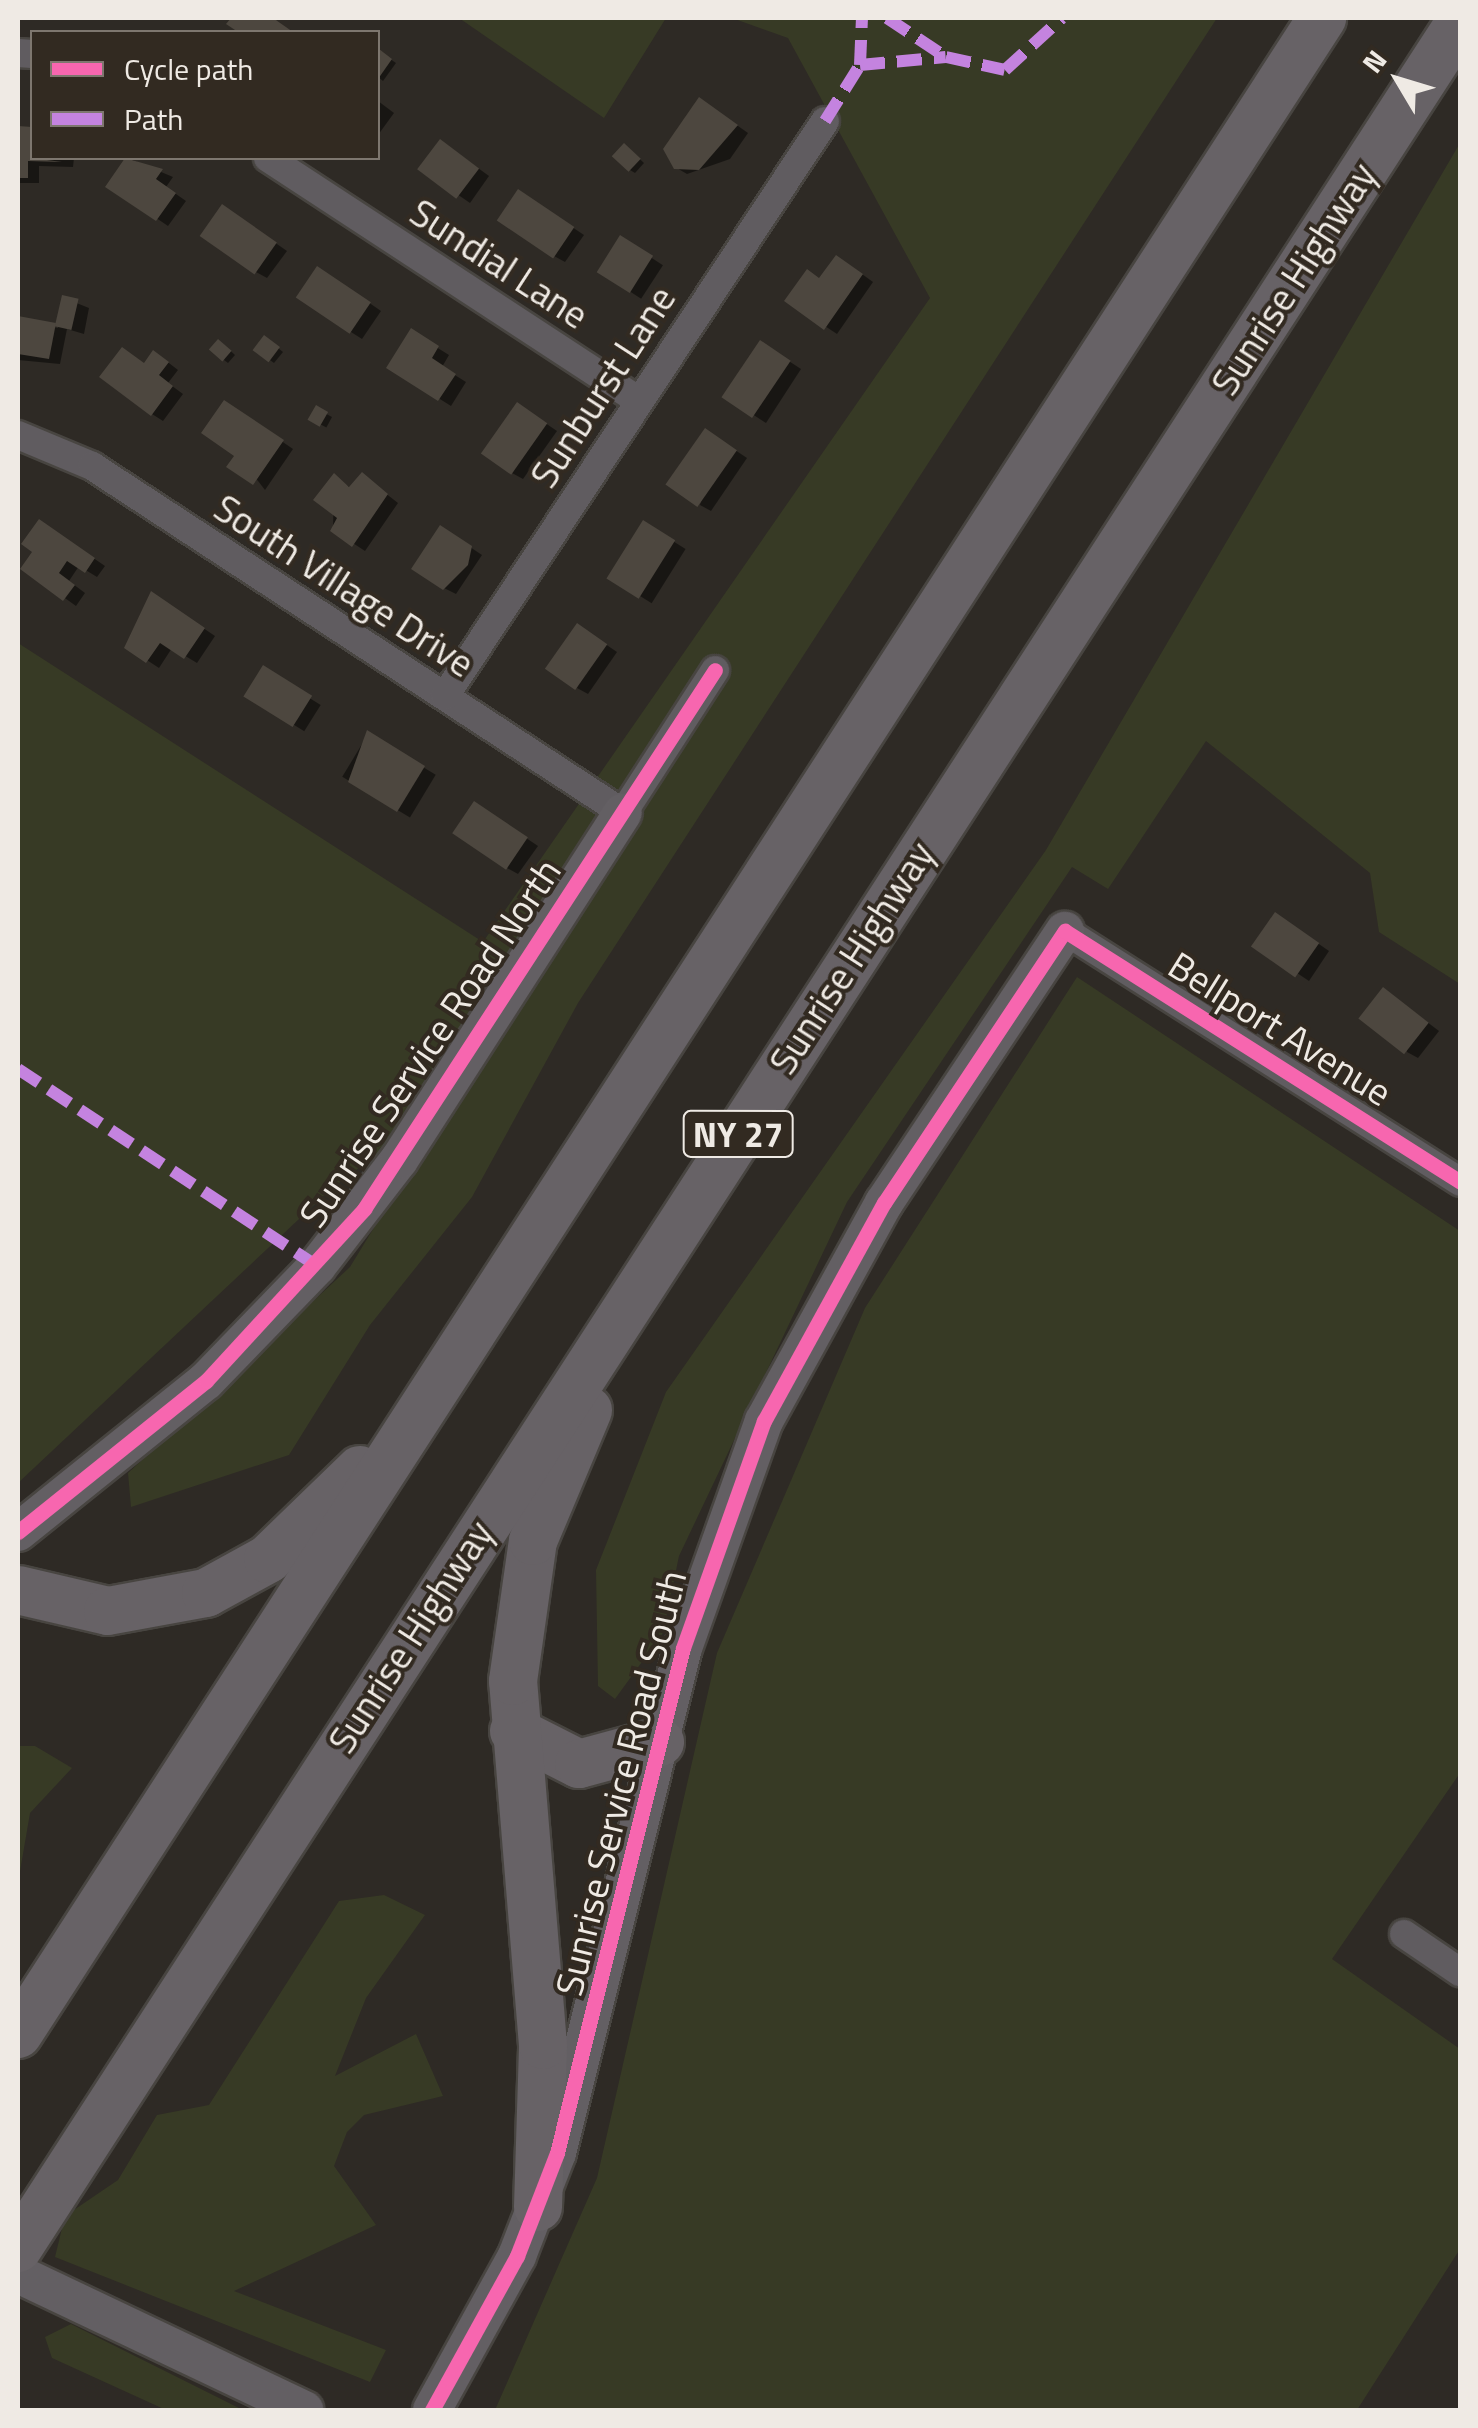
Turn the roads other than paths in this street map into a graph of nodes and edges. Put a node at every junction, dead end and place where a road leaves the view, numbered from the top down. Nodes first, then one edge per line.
1 (1322, 18) edge
2 (1460, 22) edge
3 (825, 121) dead end
4 (271, 160) edge
5 (638, 400) junction
6 (18, 435) edge
7 (715, 670) dead end
8 (445, 696) junction
9 (623, 813) junction
10 (1065, 931) joint
11 (746, 1122) junction
12 (583, 1170) junction
13 (1460, 1182) edge
14 (18, 1532) edge
15 (18, 1590) edge
16 (514, 1731) junction
17 (660, 1742) junction
18 (1404, 1934) dead end
19 (1460, 1972) edge
20 (18, 2034) edge
21 (538, 2207) junction
22 (18, 2248) edge
23 (18, 2274) edge
24 (304, 2410) edge
25 (432, 2410) edge

1 - 12 highway, NY 27
2 - 11 highway, Sunrise Highway / NY 27
3 - 5 street, Sunburst Lane
4 - 5 street, Sundial Lane
5 - 8 street, Sunburst Lane
6 - 8 street, South Village Drive
7 - 9 street, Sunrise Service Road North
8 - 9 street, South Village Drive
9 - 14 street, Sunrise Service Road North
10 - 13 street, Bellport Avenue
10 - 17 street, Sunrise Service Road South
11 - 16 highway
11 - 22 highway, Sunrise Highway / NY 27
12 - 15 highway
12 - 20 highway, NY 27
16 - 17 highway
16 - 21 highway
17 - 21 street, Sunrise Service Road South
18 - 19 street
21 - 25 street, Sunrise Service Road South
23 - 24 street

